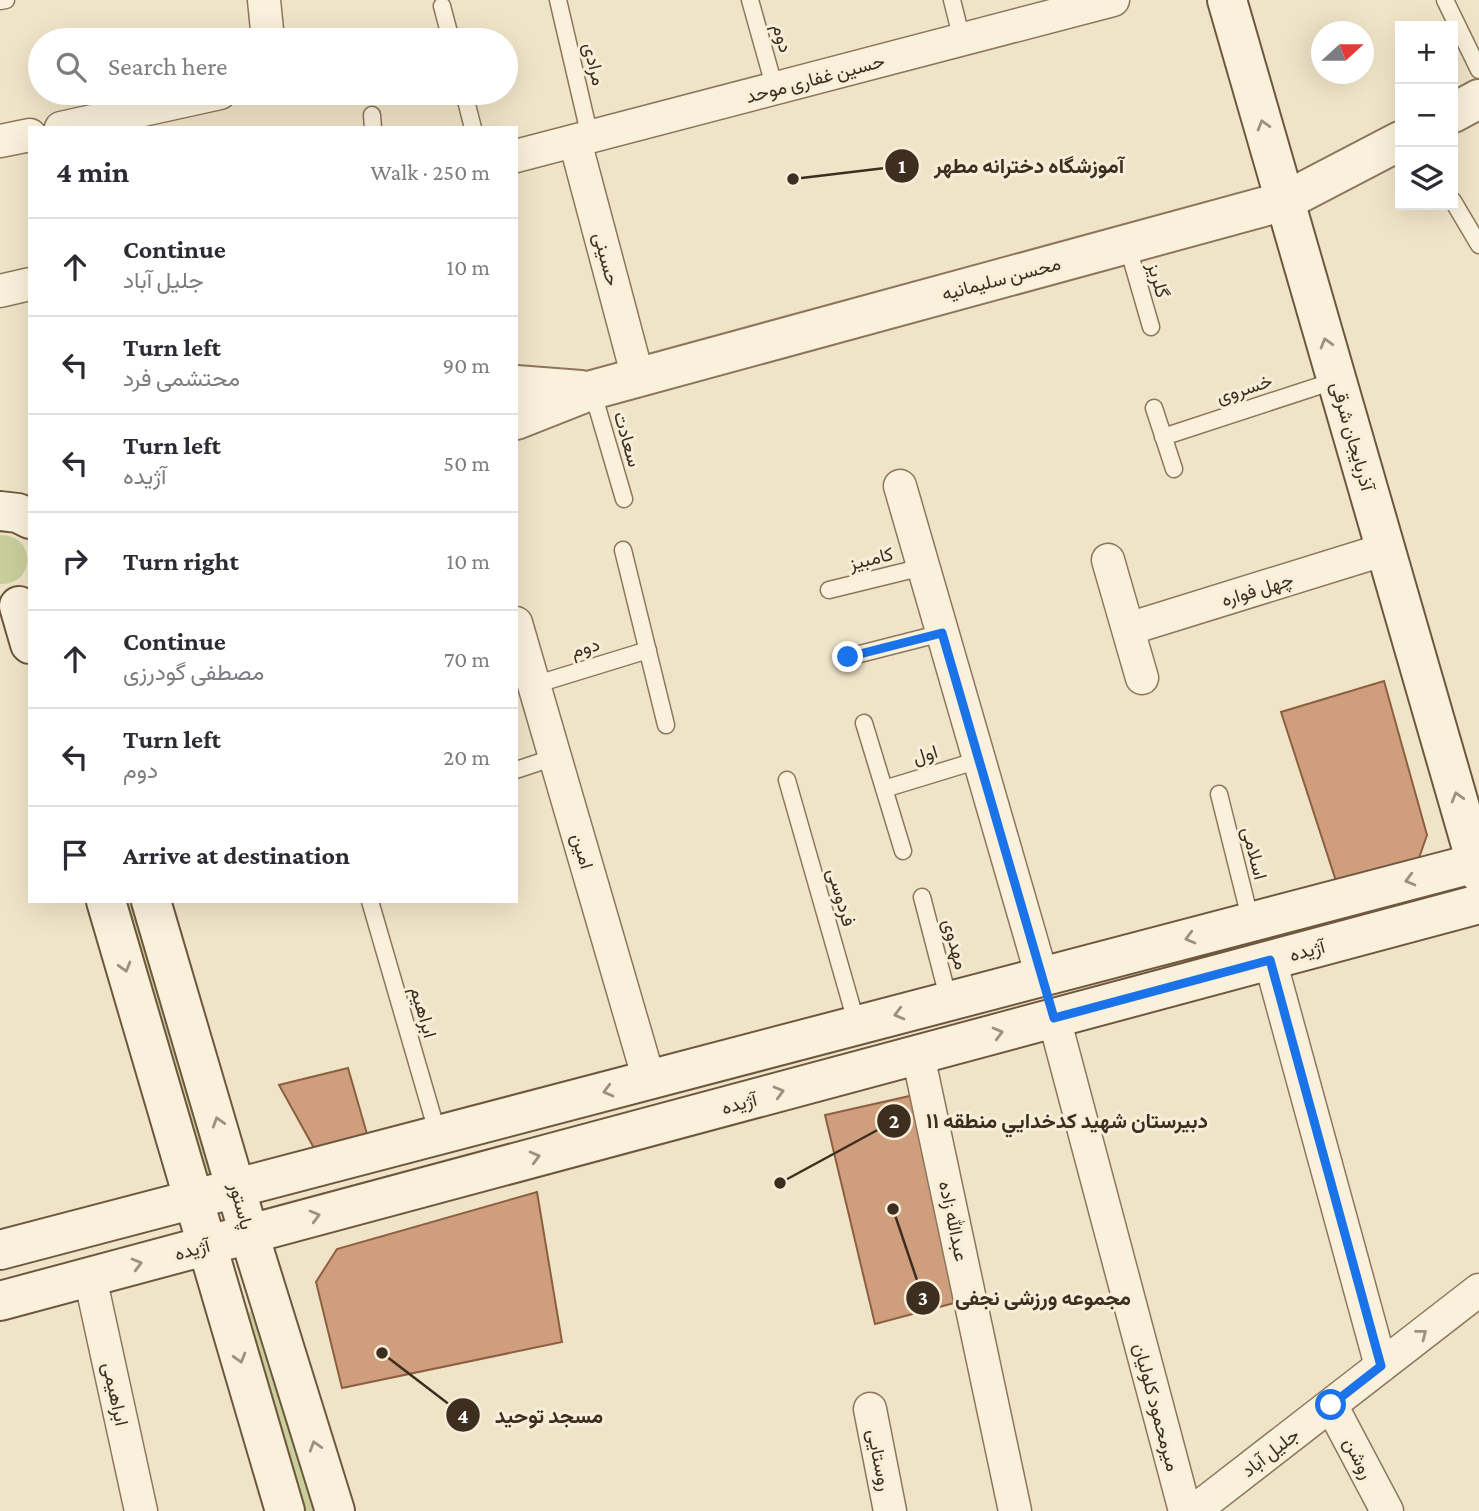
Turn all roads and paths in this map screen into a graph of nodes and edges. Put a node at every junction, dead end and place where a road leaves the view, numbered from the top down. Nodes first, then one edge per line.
1 (6, 0) edge
2 (264, 0) edge
3 (558, 0) edge
4 (750, 0) edge
5 (952, 0) edge
6 (1113, 0) edge
7 (1227, 0) edge
8 (1445, 0) edge
9 (0, 1) edge
10 (442, 6) dead end
11 (267, 28) edge
12 (448, 28) edge
13 (961, 40) junction
14 (1479, 70) edge
15 (775, 89) junction
16 (1479, 99) edge
17 (165, 105) edge
18 (467, 105) edge
19 (1458, 110) edge
20 (70, 126) edge
21 (472, 126) edge
22 (28, 135) edge
23 (583, 139) junction
24 (0, 141) edge
25 (1395, 144) edge
26 (518, 155) edge
27 (1285, 201) junction
28 (1458, 209) edge
29 (1127, 244) junction
30 (1479, 245) edge
31 (28, 284) edge
32 (0, 291) edge
33 (1151, 327) dead end
34 (638, 378) junction
35 (1337, 380) junction
36 (518, 385) edge
37 (592, 390) junction
38 (1154, 408) dead end
39 (518, 419) edge
40 (1163, 437) junction
41 (1174, 469) dead end
42 (900, 486) dead end
43 (624, 499) dead end
44 (1386, 549) junction
45 (623, 550) dead end
46 (1108, 560) dead end
47 (923, 567) junction
48 (829, 590) dead end
49 (12, 608) edge
50 (1128, 629) junction
51 (518, 630) edge
52 (942, 633) junction
53 (28, 640) edge
54 (648, 650) junction
55 (848, 657) dead end
56 (1142, 678) dead end
57 (534, 685) junction
58 (864, 723) dead end
59 (667, 724) dead end
60 (555, 757) junction
61 (978, 760) junction
62 (518, 769) edge
63 (787, 780) dead end
64 (884, 789) junction
65 (1219, 794) dead end
66 (903, 851) dead end
67 (1477, 868) edge
68 (922, 897) dead end
69 (107, 903) edge
70 (152, 903) edge
71 (371, 903) edge
72 (1479, 904) edge
73 (1251, 922) junction
74 (1270, 960) junction
75 (1042, 976) junction
76 (949, 1001) junction
77 (1054, 1018) junction
78 (857, 1025) junction
79 (918, 1055) junction
80 (649, 1080) junction
81 (438, 1135) junction
82 (237, 1188) junction
83 (193, 1199) junction
84 (250, 1234) junction
85 (207, 1245) junction
86 (0, 1250) edge
87 (90, 1277) junction
88 (1479, 1290) edge
89 (268, 1296) junction
90 (0, 1301) edge
91 (226, 1311) junction
92 (1381, 1366) junction
93 (1331, 1405) junction
94 (870, 1409) dead end
95 (141, 1511) edge
96 (285, 1511) edge
97 (335, 1511) edge
98 (890, 1511) edge
99 (1015, 1511) edge
100 (1185, 1511) edge
101 (1194, 1511) edge
102 (1387, 1511) edge

1 - 9 lane
2 - 11 street
3 - 23 lane, مرادی
4 - 15 lane, دوم
5 - 13 lane
6 - 13 street, حسین غفاری موحد
27 -> 7 main road, آذربایجان شرقی
8 - 14 lane
10 - 12 lane
13 - 15 street, حسین غفاری موحد
15 - 23 street, حسین غفاری موحد
16 - 19 main road
17 - 20 street
18 - 21 lane
22 - 24 street
23 - 26 street, حسین غفاری موحد
23 - 34 street, حسینی
25 - 27 main road, محسن سلیمانیه
27 - 29 main road, محسن سلیمانیه
35 -> 27 main road, آذربایجان شرقی
28 - 30 lane
29 - 33 lane, گلریز
29 - 34 main road, محسن سلیمانیه
31 - 32 street
34 - 37 main road, محسن سلیمانیه
35 - 40 lane, خسروی
35 - 44 main road, آذربایجان شرقی
36 - 37 main road, محسن سلیمانیه
37 - 39 main road, محسن سلیمانیه
37 - 43 lane, سعادت
38 - 40 lane
40 - 41 lane
42 - 47 street
44 - 50 street, چهل فواره
67 -> 44 main road, آذربایجان شرقی
45 - 54 lane
46 - 50 street
47 - 48 lane, کامبیز
47 - 52 street
49 - 53 main road
50 - 56 street
51 - 57 street, امین
52 - 55 lane
52 - 61 street
54 - 57 lane, دوم
54 - 59 lane
57 - 60 street, امین
58 - 64 lane
60 - 62 lane
60 - 80 street, امین
61 - 64 lane, اول
61 - 75 street
63 - 78 lane, فردوسی
64 - 66 lane
65 - 73 lane, اسلامی
67 -> 73 main road
68 - 76 lane, مهدوی
69 -> 83 main road
82 -> 70 main road, پاستور
71 - 81 lane, ابراهیم
72 - 74 main road, آژیده
73 -> 75 main road
74 - 77 main road, آژیده
74 - 92 street
75 - 76 main road
75 - 77 main road
76 -> 78 main road
79 -> 77 main road, آژیده
77 - 100 street, میرمحمود کلولیان
78 - 80 main road
84 -> 79 main road, آژیده
79 - 99 street, عبدالله زاده
80 -> 81 main road
81 - 82 main road
82 - 83 main road
82 - 84 main road, پاستور
83 - 85 main road
83 - 86 main road
84 - 85 main road, آژیده
84 - 89 main road, پاستور
87 -> 85 main road, آژیده
85 - 91 main road
87 - 90 main road, آژیده
87 - 95 street, ابراهیمی
92 -> 88 street, جلیل آباد
89 - 91 main road
97 -> 89 main road, پاستور
91 -> 96 main road
92 - 93 street, جلیل آباد
93 - 101 street, جلیل آباد
93 - 102 street, روشن
94 - 98 street, روستایی

